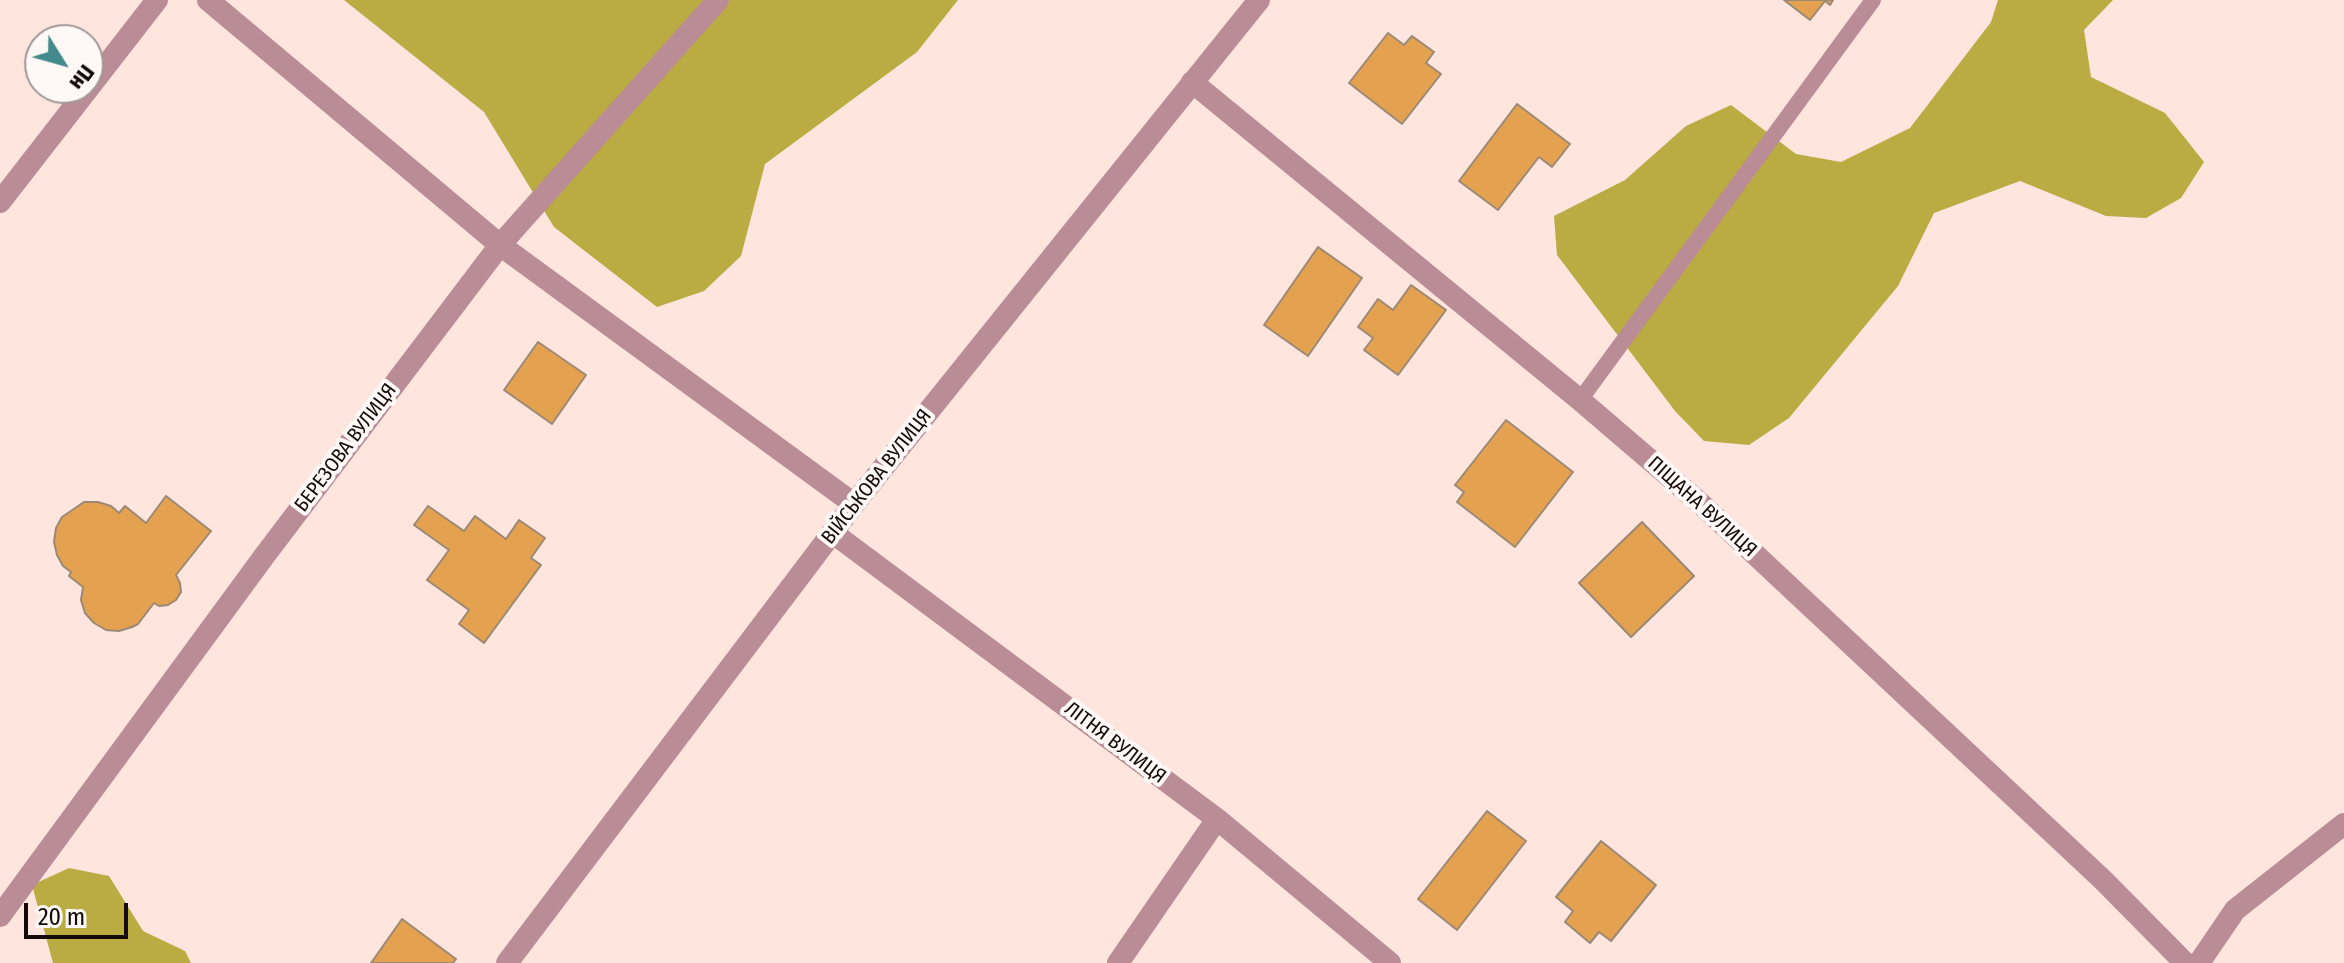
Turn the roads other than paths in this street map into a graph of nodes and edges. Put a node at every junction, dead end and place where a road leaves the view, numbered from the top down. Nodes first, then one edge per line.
1 (157, 0) edge
2 (208, 0) edge
3 (718, 0) edge
4 (1259, 0) edge
5 (1873, 0) edge
6 (1192, 82) junction
7 (0, 202) edge
8 (500, 245) junction
9 (1580, 400) junction
10 (854, 504) junction
11 (833, 533) junction
12 (1217, 819) junction
13 (2344, 824) edge
14 (0, 916) edge
15 (507, 963) edge
16 (1118, 963) edge
17 (1390, 963) edge
18 (2185, 963) edge
19 (2199, 963) edge

1 - 7 street
2 - 8 street
3 - 8 street, БЕРЕЗОВА ВУЛИЦЯ
4 - 6 street, ВІЙСЬКОВА ВУЛИЦЯ
5 - 9 lane
6 - 9 street, ПІЩАНА ВУЛИЦЯ
6 - 10 street, ВІЙСЬКОВА ВУЛИЦЯ
8 - 10 street
8 - 14 street, БЕРЕЗОВА ВУЛИЦЯ
9 - 18 street, ПІЩАНА ВУЛИЦЯ
10 - 11 street, ВІЙСЬКОВА ВУЛИЦЯ
11 - 12 street, ЛІТНЯ ВУЛИЦЯ
11 - 15 street, ВІЙСЬКОВА ВУЛИЦЯ
12 - 16 street
12 - 17 street, ЛІТНЯ ВУЛИЦЯ
13 - 19 street

